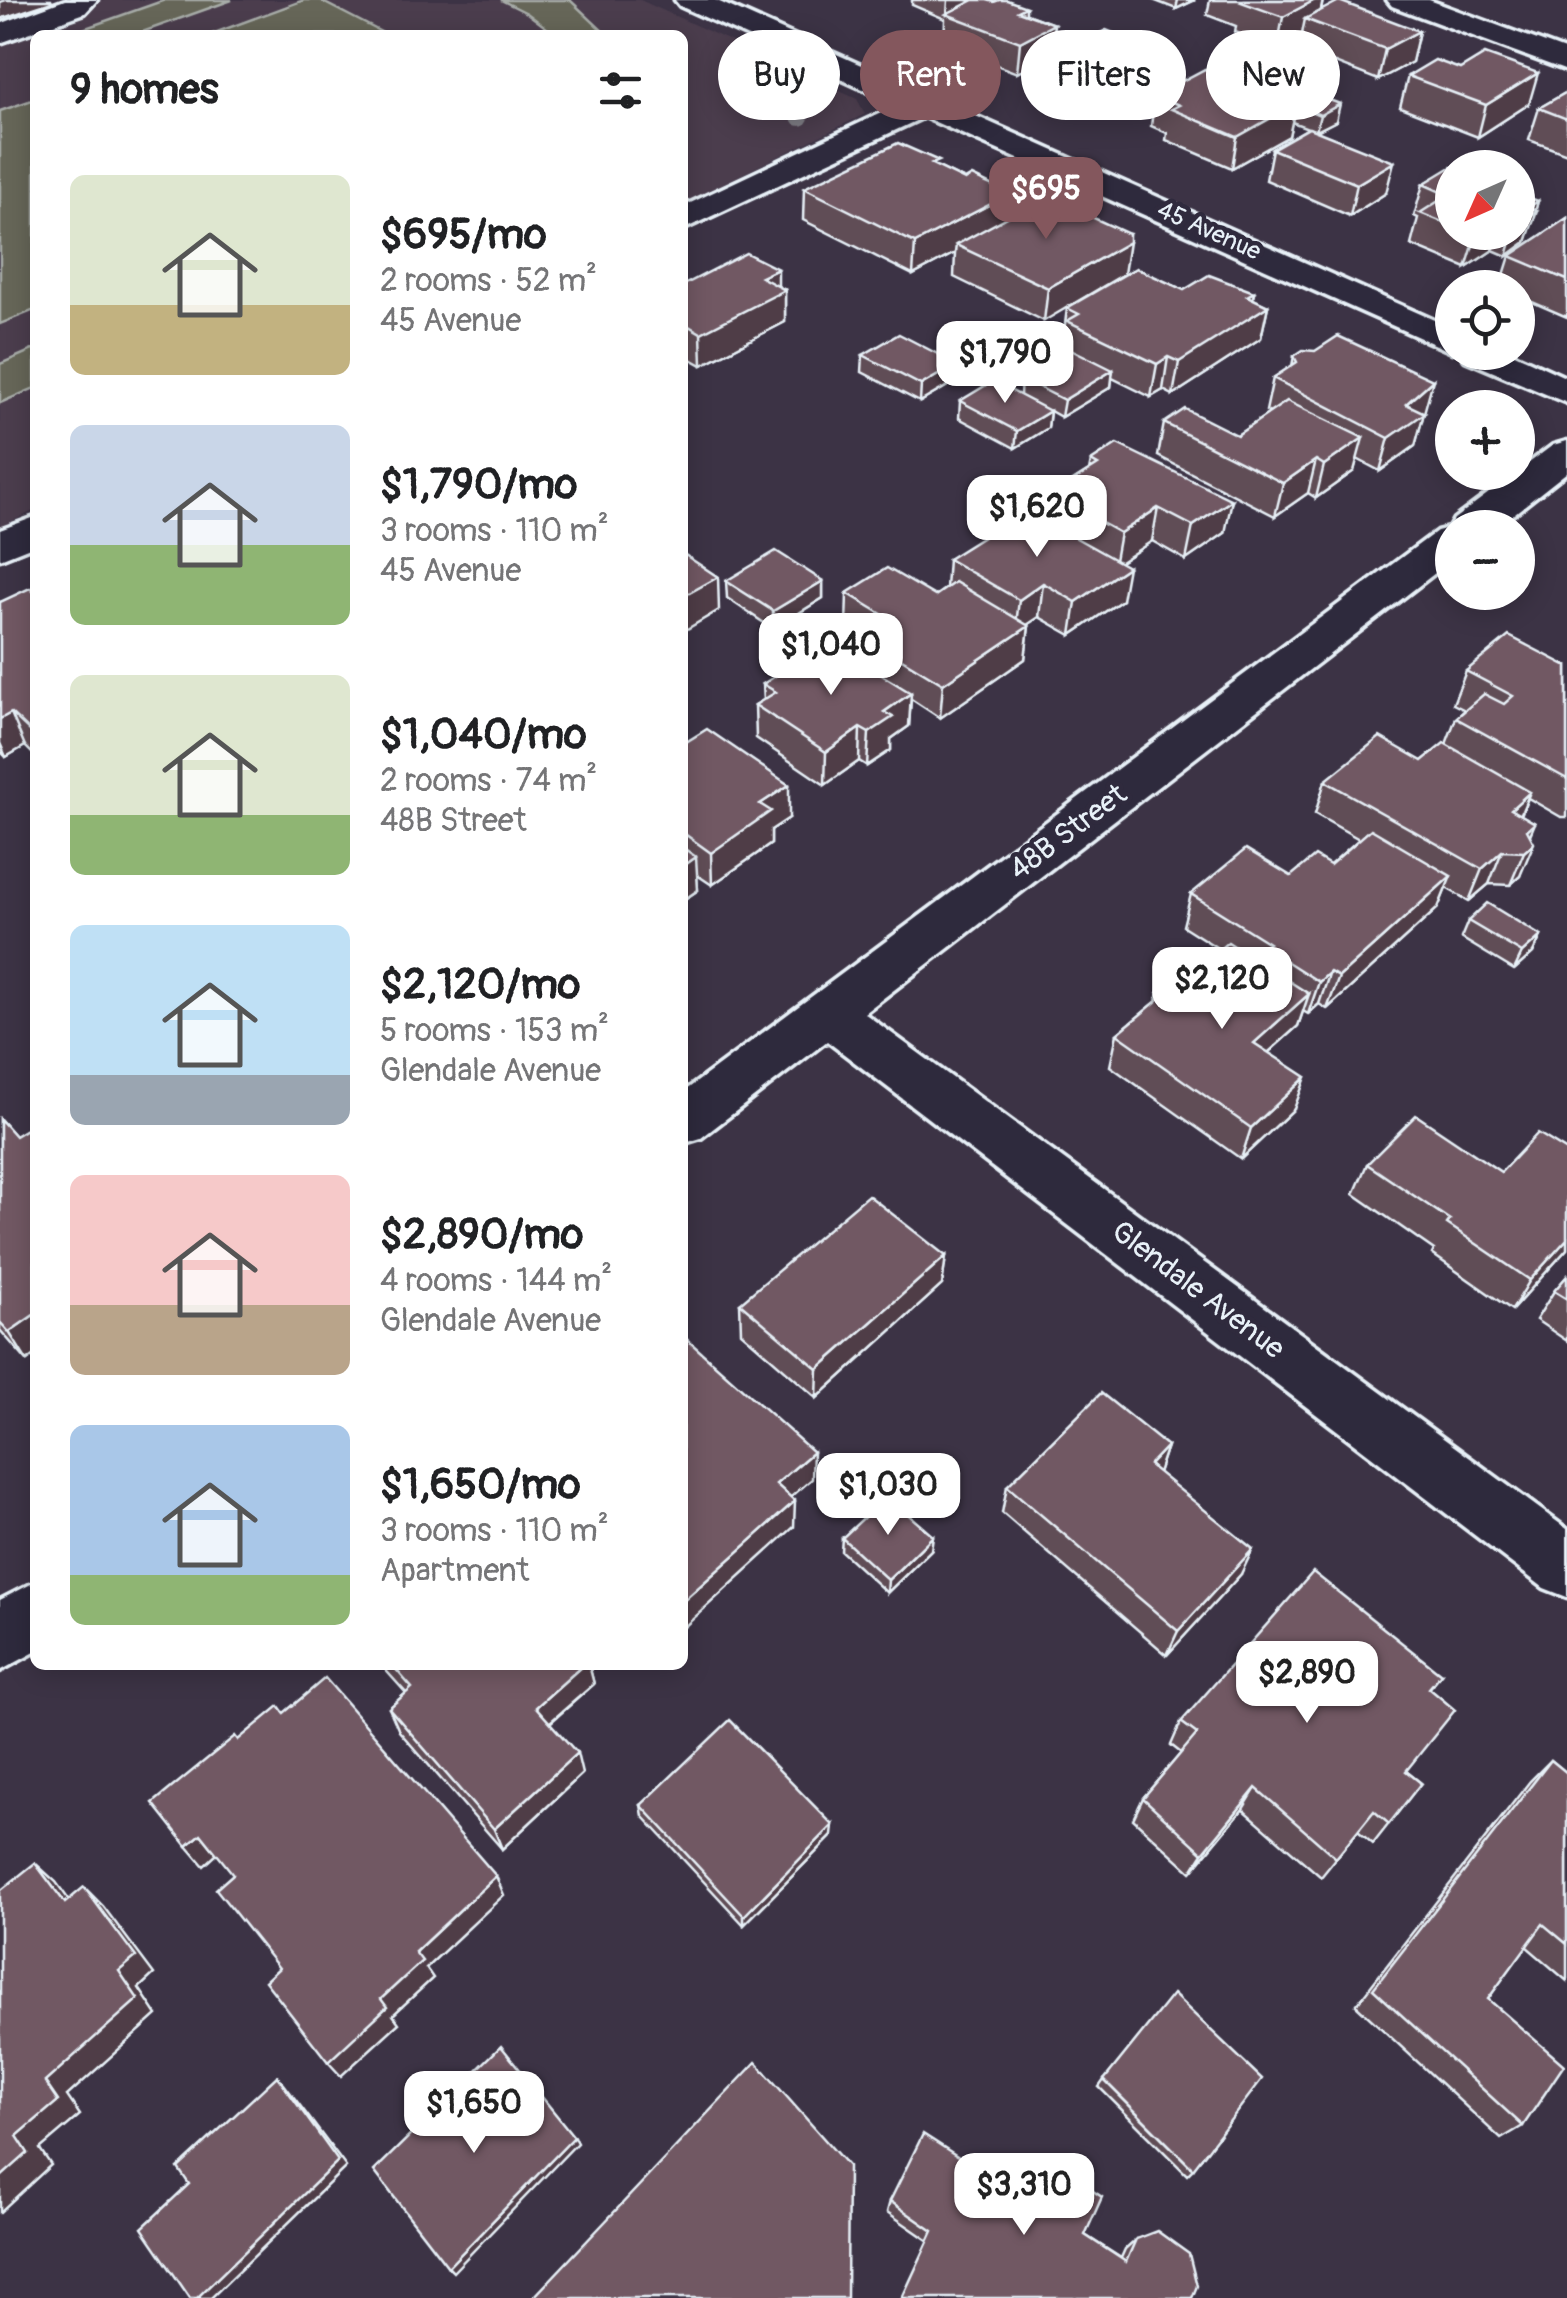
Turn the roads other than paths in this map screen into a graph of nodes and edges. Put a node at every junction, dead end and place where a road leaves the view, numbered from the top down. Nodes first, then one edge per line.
1 (82, 0) edge
2 (690, 0) edge
3 (1426, 3) edge
4 (0, 34) edge
5 (1567, 62) edge
6 (860, 75) edge
7 (892, 120) edge
8 (962, 120) edge
9 (688, 217) edge
10 (1435, 333) edge
11 (1518, 370) edge
12 (1567, 392) edge
13 (1567, 453) edge
14 (1493, 510) edge
15 (30, 531) edge
16 (0, 546) edge
17 (1435, 553) edge
18 (828, 1014) junction
19 (688, 1119) edge
20 (1567, 1568) edge
21 (30, 1617) edge
22 (0, 1639) edge

1 - 4 street
2 - 6 street, 45 Avenue
3 - 5 street
7 - 9 street
8 - 10 street, 45 Avenue
11 - 12 street
13 - 14 street
15 - 16 street
17 - 18 street, 48B Street
18 - 19 street, 48B Street
18 - 20 street, Glendale Avenue
21 - 22 street

